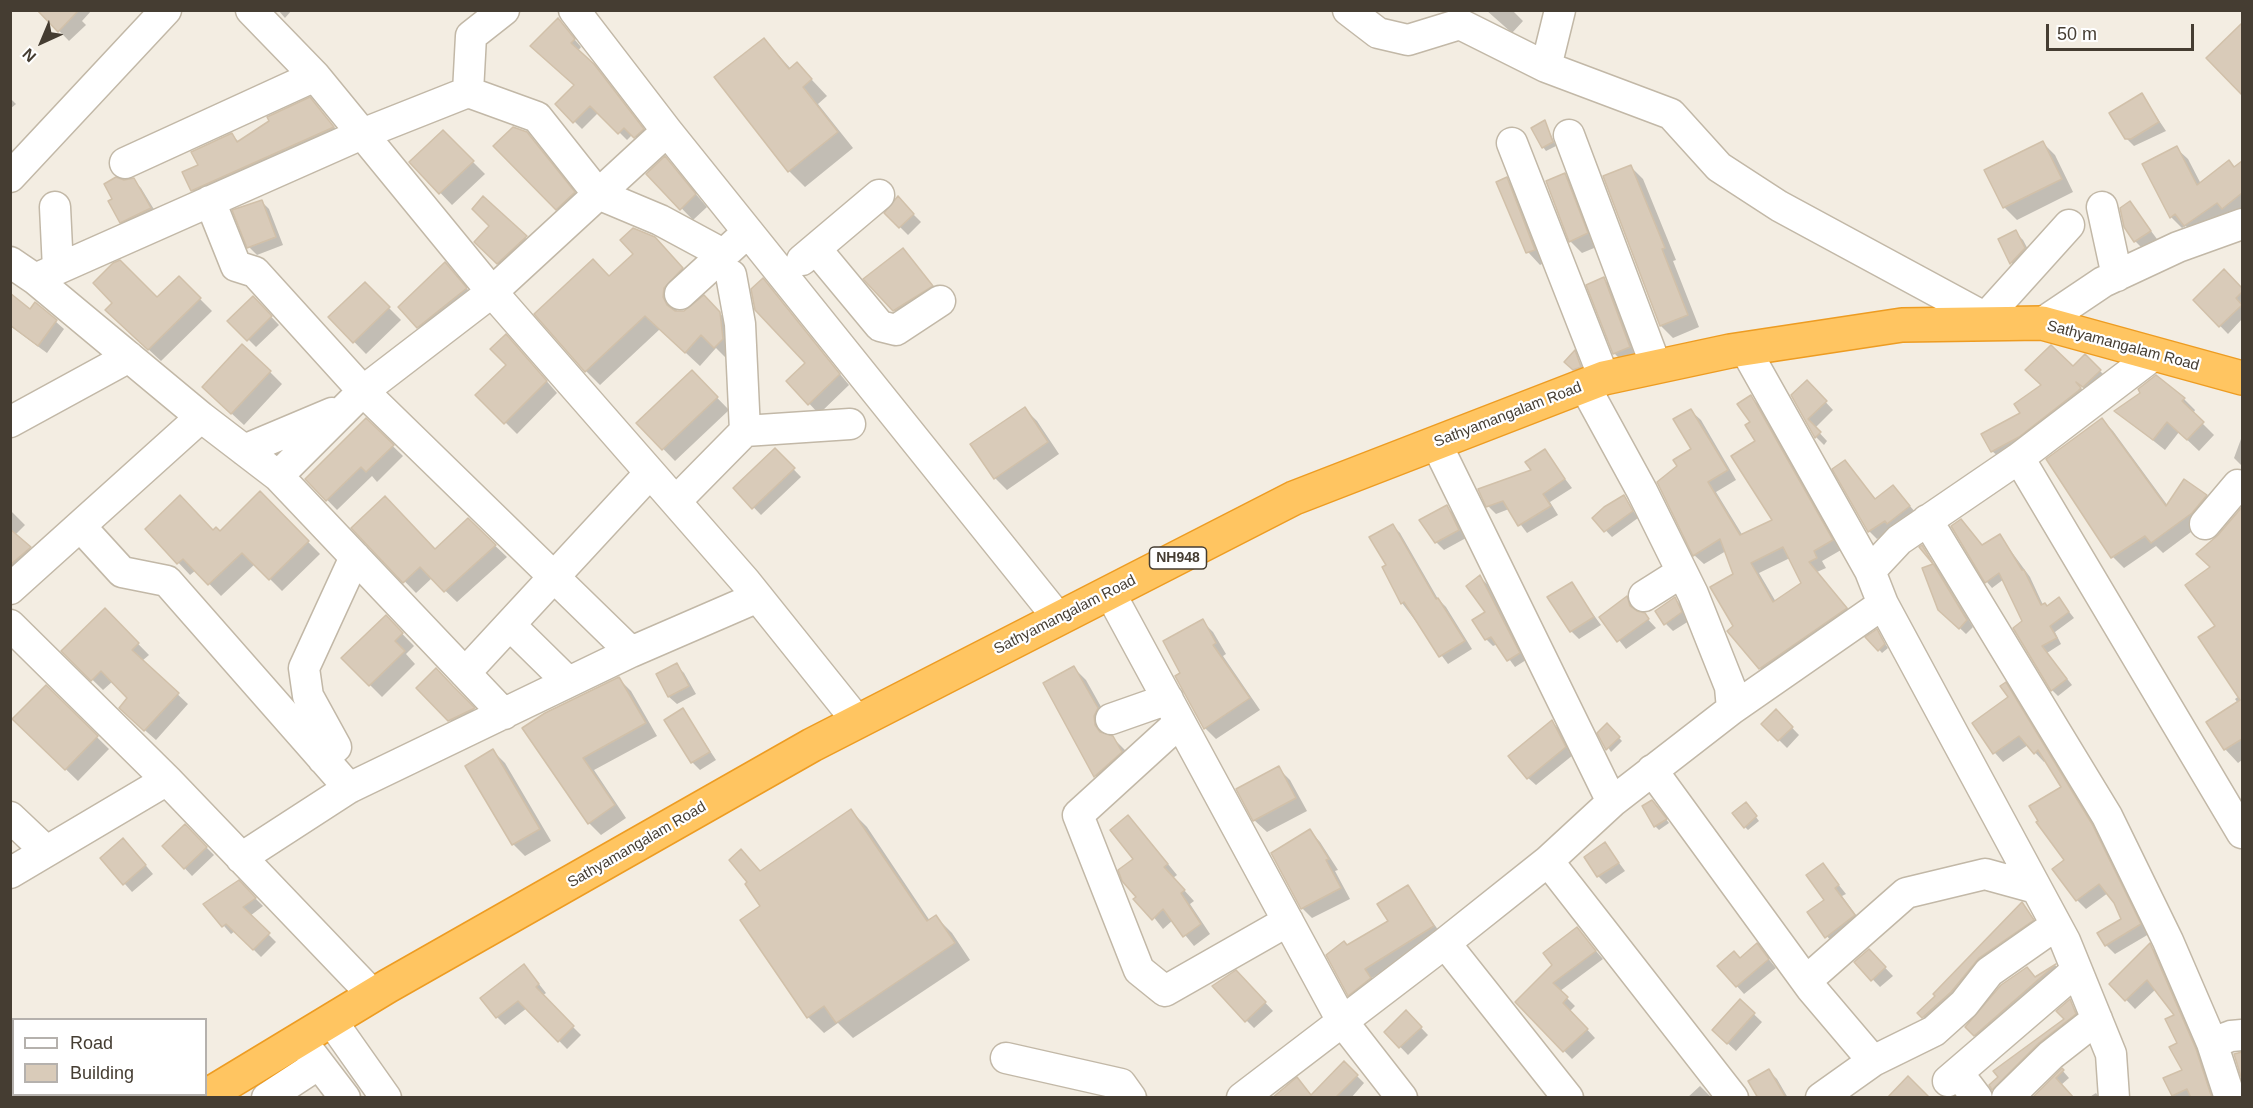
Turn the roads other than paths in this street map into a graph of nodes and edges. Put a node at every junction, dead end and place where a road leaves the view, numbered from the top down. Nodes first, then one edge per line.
1 (166, 10) edge
2 (251, 10) edge
3 (504, 10) edge
4 (574, 10) edge
5 (1348, 10) edge
6 (1560, 10) edge
7 (1458, 17) edge
8 (1546, 67) junction
9 (315, 76) junction
10 (468, 92) junction
11 (666, 131) junction
12 (362, 134) junction
13 (1569, 135) dead end
14 (1512, 143) dead end
15 (125, 163) dead end
16 (10, 177) edge
17 (598, 194) junction
18 (879, 195) dead end
19 (210, 201) junction
20 (55, 207) dead end
21 (2102, 207) dead end
22 (2242, 224) edge
23 (2069, 225) dead end
24 (748, 232) junction
25 (816, 249) junction
26 (10, 262) edge
27 (727, 265) junction
28 (47, 274) junction
29 (783, 276) junction
30 (2117, 276) junction
31 (492, 292) junction
32 (680, 294) dead end
33 (940, 301) dead end
34 (1991, 320) junction
35 (2042, 324) junction
36 (1745, 349) junction
37 (2155, 354) junction
38 (129, 357) junction
39 (1656, 366) junction
40 (2242, 378) edge
41 (1594, 382) junction
42 (356, 398) junction
43 (201, 417) junction
44 (10, 422) edge
45 (850, 424) dead end
46 (745, 431) junction
47 (1436, 443) junction
48 (244, 450) junction
49 (2019, 458) junction
50 (650, 472) junction
51 (278, 476) junction
52 (2242, 486) edge
53 (676, 501) junction
54 (1927, 520) junction
55 (2205, 524) dead end
56 (80, 526) junction
57 (355, 557) junction
58 (1870, 571) junction
59 (1682, 572) junction
60 (555, 578) junction
61 (10, 589) edge
62 (1110, 593) junction
63 (1644, 596) dead end
64 (758, 597) junction
65 (1882, 604) junction
66 (1059, 619) junction
67 (10, 625) edge
68 (511, 626) junction
69 (630, 652) junction
70 (465, 673) junction
71 (568, 682) junction
72 (1732, 709) junction
73 (1174, 711) junction
74 (504, 714) junction
75 (1111, 719) dead end
76 (858, 722) junction
77 (323, 759) junction
78 (1652, 770) junction
79 (167, 780) junction
80 (348, 788) junction
81 (1612, 802) junction
82 (10, 818) edge
83 (2242, 833) edge
84 (46, 851) junction
85 (241, 858) junction
86 (1548, 861) junction
87 (10, 873) edge
88 (2036, 888) junction
89 (1288, 921) junction
90 (2056, 925) junction
91 (1445, 943) junction
92 (2076, 971) junction
93 (1806, 981) junction
94 (373, 995) junction
95 (2097, 1019) junction
96 (331, 1020) junction
97 (1342, 1021) junction
98 (2242, 1035) edge
99 (2212, 1043) junction
100 (309, 1052) junction
101 (1006, 1058) dead end
102 (1873, 1060) junction
103 (204, 1098) edge
104 (267, 1098) edge
105 (345, 1098) edge
106 (386, 1098) edge
107 (1131, 1098) edge
108 (1242, 1098) edge
109 (1402, 1098) edge
110 (1568, 1098) edge
111 (1733, 1098) edge
112 (1821, 1098) edge
113 (1977, 1098) edge
114 (2007, 1098) edge
115 (2114, 1098) edge
116 (2230, 1098) edge

1 - 16 street
2 - 9 street
3 - 10 street
4 - 11 street
5 - 7 street
6 - 8 street
7 - 8 street
8 - 34 street
9 - 12 street
9 - 15 street
10 - 12 street
10 - 17 street
11 - 17 street
11 - 24 street
12 - 19 street
12 - 31 street
13 - 39 street
14 - 41 street
17 - 27 street
17 - 31 street
18 - 25 street
19 - 28 street
19 - 42 street
20 - 28 street
21 - 30 street
22 - 30 street
23 - 34 street
24 - 27 street
24 - 29 street
25 - 29 street
25 - 33 street
26 - 28 street
27 - 32 street
27 - 46 street
28 - 38 street
29 - 66 street
30 - 35 street
31 - 42 street
31 - 50 street
34 - 35 highway, Sathyamangalam Road / NH948
34 - 36 highway, Sathyamangalam Road / NH948
35 - 37 highway, Sathyamangalam Road / NH948
36 - 39 highway, Sathyamangalam Road / NH948
36 - 58 street
37 - 40 highway, Sathyamangalam Road / NH948
37 - 49 street
38 - 43 street
38 - 44 street
39 - 41 highway, Sathyamangalam Road / NH948
41 - 47 highway, Sathyamangalam Road / NH948
41 - 59 street
42 - 48 street
42 - 51 street
42 - 60 street
43 - 48 street
43 - 56 street
45 - 46 street
46 - 53 street
47 - 62 highway, Sathyamangalam Road / NH948
47 - 81 street
48 - 51 street
49 - 54 street
49 - 83 street
50 - 53 street
50 - 60 street
51 - 57 street
52 - 55 street
53 - 64 street
54 - 58 street
54 - 99 street
56 - 61 street
56 - 77 street
57 - 70 street
57 - 77 street
58 - 65 street
59 - 63 street
59 - 72 street
60 - 68 street
60 - 69 street
62 - 66 highway, Sathyamangalam Road / NH948
62 - 73 street
64 - 69 street
64 - 76 street
65 - 72 street
65 - 88 street
66 - 76 highway, Sathyamangalam Road / NH948
67 - 79 street
68 - 70 street
68 - 71 street
69 - 71 street
70 - 74 street
71 - 74 street
72 - 78 street
73 - 75 street
73 - 89 street
73 - 89 street
74 - 80 street
76 - 94 highway, Sathyamangalam Road / NH948
77 - 80 street
78 - 81 street
78 - 93 street
79 - 84 street
79 - 85 street
80 - 85 street
81 - 86 street
82 - 84 street
84 - 87 street
85 - 94 street
86 - 91 street
86 - 111 street
88 - 90 street
88 - 93 street
89 - 97 street
90 - 92 street
90 - 102 street
91 - 97 street
91 - 110 street
92 - 95 street
92 - 113 street
93 - 102 street
94 - 96 highway, Sathyamangalam Road / NH948
95 - 114 street
95 - 115 street
96 - 100 highway, Sathyamangalam Road / NH948
96 - 106 street
97 - 108 street
97 - 109 street
98 - 99 street
99 - 116 street
100 - 103 highway, Sathyamangalam Road / NH948
100 - 104 street
100 - 105 street
101 - 107 street
102 - 112 street

